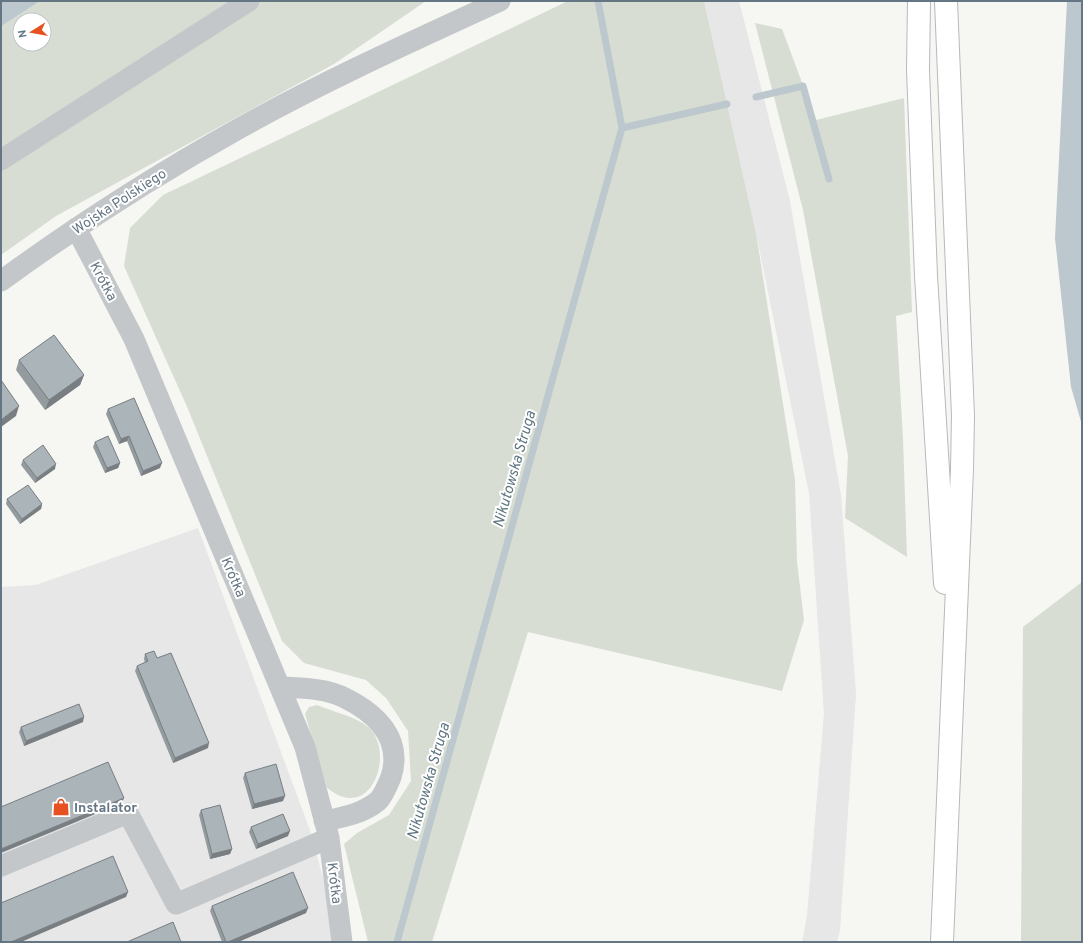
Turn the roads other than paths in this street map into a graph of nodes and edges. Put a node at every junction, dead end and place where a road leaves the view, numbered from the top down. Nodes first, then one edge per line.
1 (249, 1) edge
2 (500, 1) edge
3 (919, 1) edge
4 (946, 1) edge
5 (954, 1) edge
6 (948, 34) junction
7 (1, 160) edge
8 (76, 228) junction
9 (1, 281) edge
10 (280, 687) junction
11 (951, 696) junction
12 (327, 829) junction
13 (1, 866) edge
14 (342, 942) edge
15 (942, 942) edge

1 - 7 street
2 - 8 street, Wojska Polskiego
3 - 11 main road
4 - 6 main road
5 - 6 main road
6 - 11 main road
8 - 9 street, Wojska Polskiego
8 - 10 street, Krótka
10 - 12 street, Krótka
10 - 12 street
11 - 15 main road
12 - 13 street
12 - 14 street, Krótka

